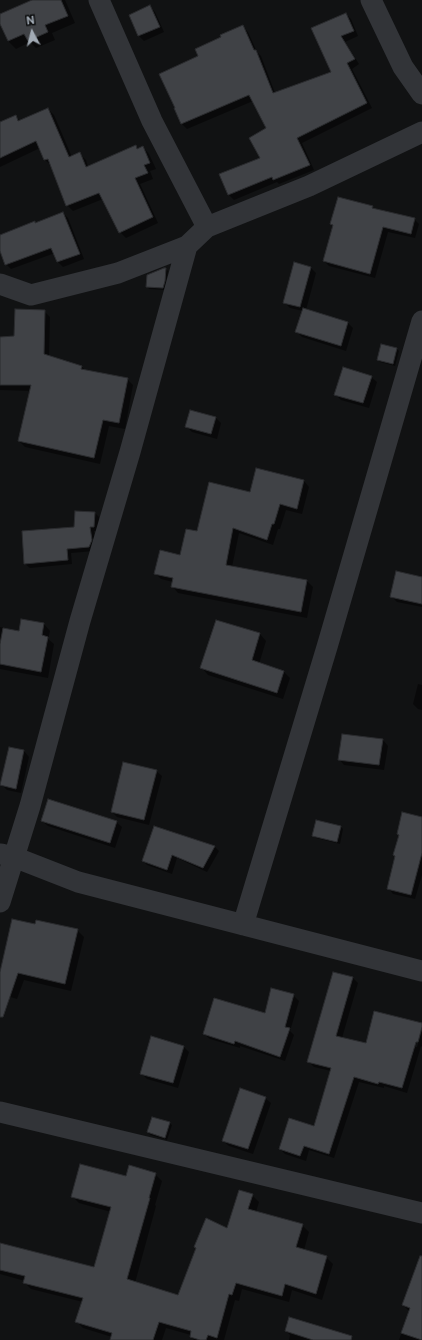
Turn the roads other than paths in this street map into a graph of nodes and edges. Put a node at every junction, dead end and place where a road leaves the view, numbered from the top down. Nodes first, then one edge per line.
1 (99, 0) edge
2 (371, 0) edge
3 (422, 94) edge
4 (422, 132) edge
5 (207, 227) junction
6 (187, 246) junction
7 (0, 284) edge
8 (422, 321) edge
9 (7, 855) edge
10 (0, 902) edge
11 (243, 925) junction
12 (422, 972) edge
13 (0, 1112) edge
14 (422, 1212) edge

1 - 5 street
2 - 3 street
4 - 5 street
5 - 6 street
6 - 7 street
6 - 9 street
8 - 11 street
9 - 10 street
9 - 11 street
11 - 12 street
13 - 14 street

